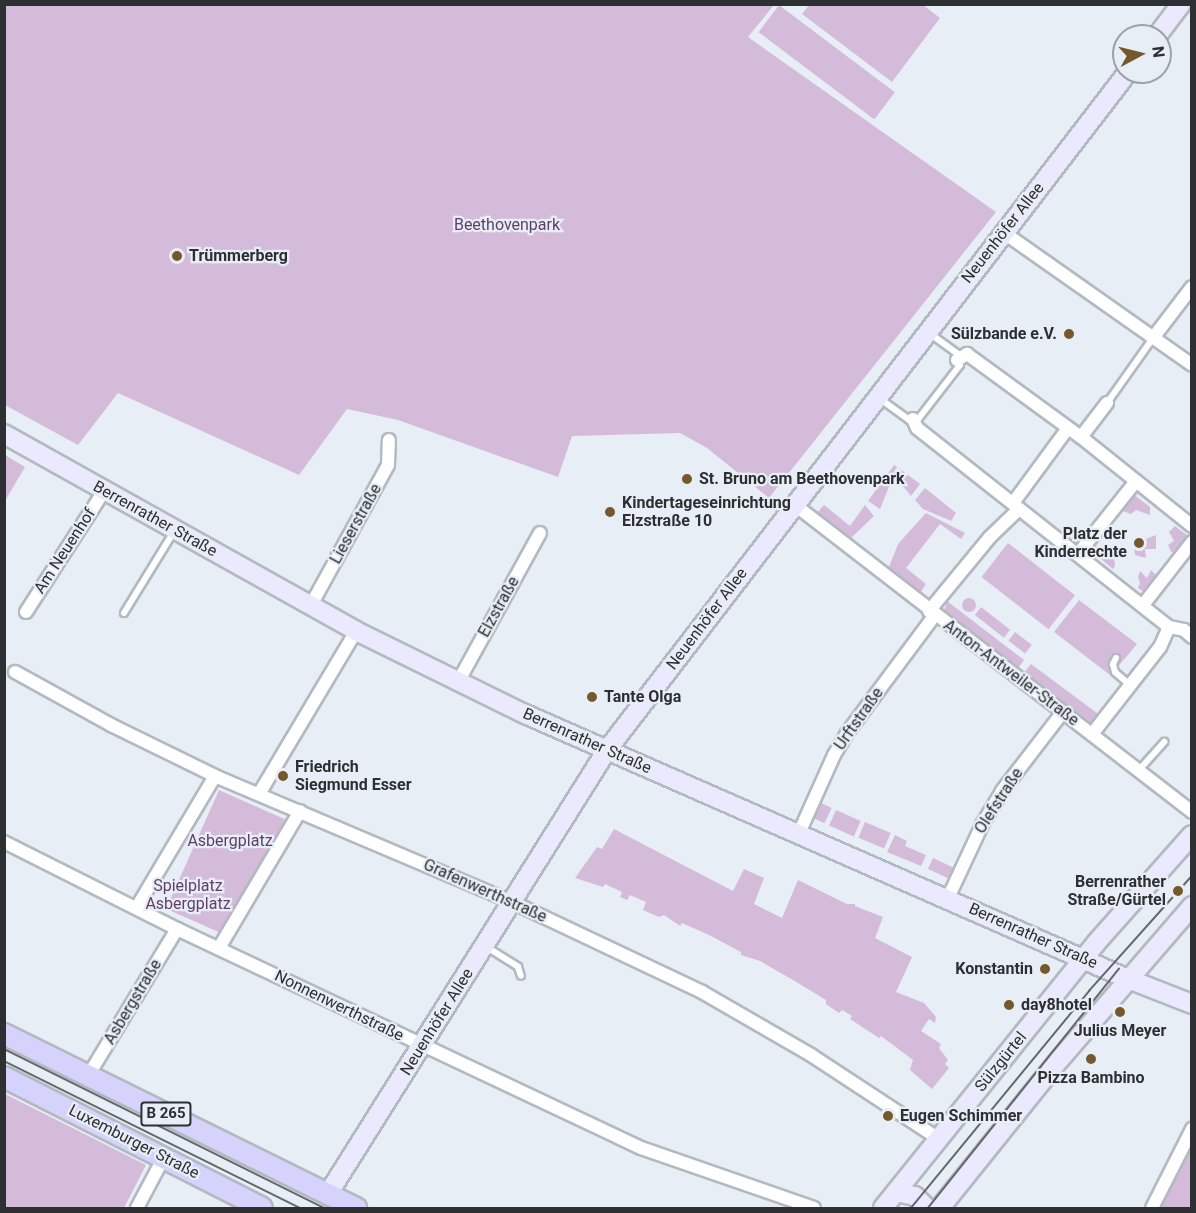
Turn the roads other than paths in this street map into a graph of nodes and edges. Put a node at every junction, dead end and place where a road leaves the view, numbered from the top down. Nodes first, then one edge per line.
1 (1181, 4) edge
2 (1165, 24) edge
3 (1119, 84) edge
4 (1003, 232) junction
5 (1191, 287) edge
6 (927, 332) junction
7 (1154, 338) junction
8 (959, 359) junction
9 (1191, 365) edge
10 (877, 397) junction
11 (1107, 403) joint
12 (913, 420) junction
13 (1068, 428) junction
14 (4, 434) edge
15 (1081, 437) junction
16 (389, 440) dead end
17 (1136, 482) junction
18 (104, 491) junction
19 (795, 505) junction
20 (1016, 506) junction
21 (1191, 526) edge
22 (175, 530) junction
23 (540, 533) dead end
24 (1191, 542) edge
25 (1078, 554) junction
26 (311, 604) junction
27 (1143, 605) junction
28 (26, 612) dead end
29 (124, 613) dead end
30 (932, 613) junction
31 (1169, 627) junction
32 (356, 631) junction
33 (1191, 637) edge
34 (1116, 658) dead end
35 (15, 672) dead end
36 (458, 682) junction
37 (1131, 686) junction
38 (1062, 712) junction
39 (1092, 734) junction
40 (1164, 742) dead end
41 (608, 750) junction
42 (1139, 770) junction
43 (215, 776) junction
44 (259, 794) junction
45 (300, 811) junction
46 (1191, 812) edge
47 (800, 834) junction
48 (1191, 835) edge
49 (4, 842) edge
50 (948, 898) junction
51 (512, 902) junction
52 (1191, 906) edge
53 (137, 907) junction
54 (177, 929) junction
55 (485, 946) junction
56 (219, 948) junction
57 (1084, 959) junction
58 (521, 976) dead end
59 (1128, 979) junction
60 (1191, 1004) edge
61 (4, 1034) edge
62 (425, 1047) junction
63 (88, 1076) junction
64 (4, 1077) edge
65 (1191, 1129) edge
66 (939, 1139) junction
67 (164, 1157) junction
68 (896, 1192) junction
69 (324, 1201) edge
70 (137, 1209) edge
71 (262, 1209) edge
72 (356, 1209) edge
73 (814, 1209) edge
74 (883, 1209) edge
75 (927, 1209) edge
76 (940, 1209) edge
77 (1152, 1209) edge

1 - 2 street
3 - 4 street, Neuenhöfer Allee
4 - 6 street, Neuenhöfer Allee
4 - 7 street
5 - 7 street
6 - 8 lane
6 - 10 street, Neuenhöfer Allee
7 - 9 street
7 - 11 lane
8 - 12 lane
8 - 13 street
10 - 12 lane
10 - 19 street, Neuenhöfer Allee
11 - 15 street
12 - 20 street
13 - 15 street
13 - 20 street
14 - 18 street, Berrenrather Straße
15 - 17 street
16 - 26 street, Lieserstraße
17 - 21 street
17 - 25 street
18 - 22 street, Berrenrather Straße
18 - 28 street, Am Neuenhof
19 - 30 street, Anton-Antweiler-Straße
19 - 41 street, Neuenhöfer Allee
20 - 25 street
20 - 30 street, Anton-Antweiler-Straße
22 - 26 street, Berrenrather Straße
22 - 29 lane
23 - 36 street, Elzstraße
24 - 27 street
25 - 27 street
26 - 32 street, Berrenrather Straße
27 - 31 street
30 - 38 street, Anton-Antweiler-Straße
30 - 47 street, Urftstraße
31 - 33 street
31 - 37 street, Anton-Antweiler-Straße
32 - 36 street, Berrenrather Straße
32 - 44 street
34 - 37 lane
35 - 43 street, Grafenwerthstraße
36 - 41 street, Berrenrather Straße
37 - 39 street, Anton-Antweiler-Straße
38 - 39 street, Anton-Antweiler-Straße
38 - 50 street, Olefstraße
39 - 42 street, Anton-Antweiler-Straße
40 - 42 lane
41 - 47 street, Berrenrather Straße
41 - 51 street, Neuenhöfer Allee
42 - 46 street, Anton-Antweiler-Straße
43 - 44 street, Grafenwerthstraße
43 - 53 street
44 - 45 street, Grafenwerthstraße
45 - 51 street, Grafenwerthstraße
45 - 56 street
47 - 50 street, Berrenrather Straße
48 - 57 street, Sülzgürtel
49 - 53 street, Nonnenwerthstraße
50 - 57 street, Berrenrather Straße
51 - 55 street, Neuenhöfer Allee
51 - 66 street, Grafenwerthstraße
52 - 59 street
53 - 54 street, Nonnenwerthstraße
54 - 56 street, Nonnenwerthstraße
54 - 63 street, Asbergstraße
55 - 58 lane
55 - 62 street, Neuenhöfer Allee
56 - 62 street, Nonnenwerthstraße
57 - 59 street, Berrenrather Straße
57 - 66 street, Sülzgürtel
59 - 60 street, Berrenrather Straße
59 - 76 street
61 - 63 main road, B 265
62 - 69 street, Neuenhöfer Allee
62 - 73 street, Nonnenwerthstraße
63 - 69 main road, B 265
64 - 67 main road, Luxemburger Straße / B 265
65 - 77 street
66 - 68 street, Sülzgürtel
67 - 70 street
67 - 71 main road, Luxemburger Straße / B 265
68 - 74 street, Sülzgürtel
68 - 75 street
69 - 72 main road, B 265

